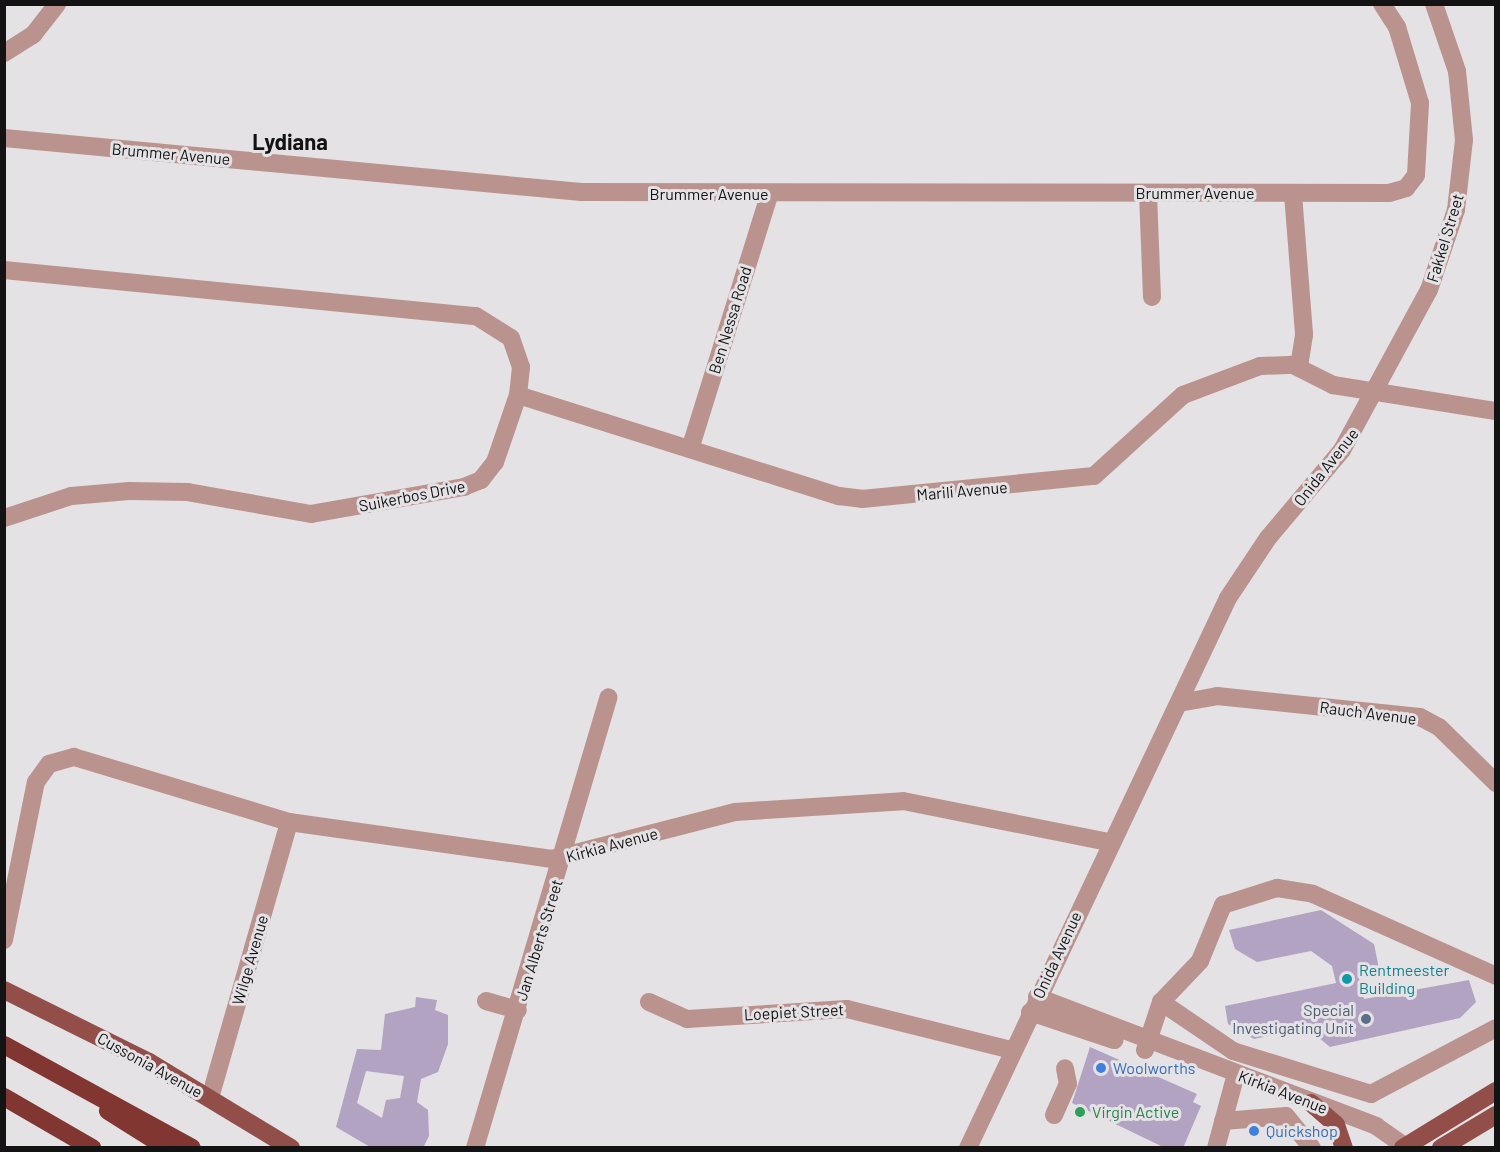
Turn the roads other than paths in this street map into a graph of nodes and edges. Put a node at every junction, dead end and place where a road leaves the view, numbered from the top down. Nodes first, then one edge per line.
1 (57, 4) edge
2 (1382, 4) edge
3 (1434, 4) edge
4 (4, 53) edge
5 (4, 138) edge
6 (1148, 193) junction
7 (1293, 194) junction
8 (769, 195) junction
9 (4, 270) edge
10 (1152, 297) dead end
11 (1299, 367) junction
12 (1377, 392) junction
13 (518, 395) junction
14 (1496, 411) edge
15 (691, 446) junction
16 (4, 518) edge
17 (1268, 538) junction
18 (1194, 669) junction
19 (1217, 696) junction
20 (609, 698) dead end
21 (1179, 703) junction
22 (1147, 762) junction
23 (1496, 783) edge
24 (289, 822) junction
25 (1109, 842) junction
26 (564, 858) junction
27 (4, 940) edge
28 (1496, 976) edge
29 (4, 990) edge
30 (486, 1000) dead end
31 (649, 1002) dead end
32 (1161, 1002) junction
33 (1034, 1004) junction
34 (518, 1010) junction
35 (1496, 1028) edge
36 (1148, 1044) junction
37 (4, 1045) edge
38 (1012, 1050) junction
39 (4, 1053) edge
40 (1065, 1068) dead end
41 (1229, 1072) junction
42 (1496, 1091) edge
43 (4, 1097) edge
44 (210, 1098) junction
45 (1311, 1103) junction
46 (4, 1106) edge
47 (1054, 1115) dead end
48 (1496, 1115) edge
49 (1223, 1121) junction
50 (1406, 1147) edge
51 (73, 1148) edge
52 (92, 1148) edge
53 (167, 1148) edge
54 (192, 1148) edge
55 (291, 1148) edge
56 (475, 1148) edge
57 (968, 1148) edge
58 (1216, 1148) edge
59 (1312, 1148) edge
60 (1344, 1148) edge
61 (1441, 1148) edge

1 - 4 street
2 - 7 street, Brummer Avenue
3 - 12 street, Fakkel Street
5 - 8 street, Brummer Avenue
6 - 7 street, Brummer Avenue
6 - 8 street, Brummer Avenue
6 - 10 street
7 - 11 street
8 - 15 street, Ben Nessa Road
9 - 13 street, Suikerbos Drive
11 - 12 street
11 - 15 street, Marili Avenue
12 - 14 street
12 - 17 street, Onida Avenue
13 - 15 street, Marili Avenue
13 - 16 street, Suikerbos Drive
17 - 18 street, Onida Avenue
17 - 22 street, Onida Avenue
18 - 19 street
18 - 21 street, Onida Avenue
19 - 21 street, Rauch Avenue
19 - 23 street, Rauch Avenue
20 - 26 street, Jan Alberts Street
21 - 22 street, Onida Avenue
22 - 25 street, Onida Avenue
24 - 26 street, Kirkia Avenue
24 - 27 street, Kirkia Avenue
24 - 44 street, Wilge Avenue
25 - 26 street, Kirkia Avenue
25 - 33 street, Onida Avenue
26 - 34 street, Jan Alberts Street
28 - 32 street
29 - 44 main road, Cussonia Avenue
30 - 34 street
31 - 38 street, Loepiet Street
32 - 35 street
32 - 36 street
33 - 36 street, Kirkia Avenue
33 - 38 street, Onida Avenue
34 - 56 street, Jan Alberts Street
36 - 41 street, Kirkia Avenue
37 - 54 highway
38 - 57 street, Onida Avenue
39 - 53 highway
40 - 47 street
41 - 45 street, Kirkia Avenue
41 - 49 street
42 - 50 main road
43 - 52 highway
44 - 55 main road, Cussonia Avenue
45 - 50 street, Kirkia Avenue
45 - 60 main road
46 - 51 highway
48 - 61 main road
49 - 58 street
49 - 59 street

